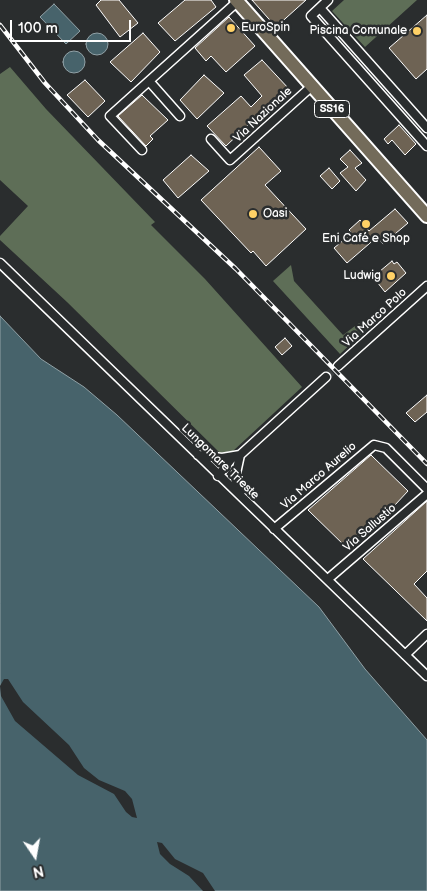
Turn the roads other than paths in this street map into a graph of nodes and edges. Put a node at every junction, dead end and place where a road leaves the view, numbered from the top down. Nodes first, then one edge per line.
1 (328, 0) edge
2 (240, 2) edge
3 (320, 8) junction
4 (148, 81) junction
5 (312, 86) junction
6 (180, 116) dead end
7 (427, 128) edge
8 (211, 139) dead end
9 (427, 146) edge
10 (142, 150) dead end
11 (427, 216) edge
12 (0, 263) edge
13 (427, 286) edge
14 (338, 366) tunnel mouth
15 (326, 377) tunnel mouth
16 (196, 454) junction
17 (236, 459) junction
18 (218, 476) junction
19 (427, 489) edge
20 (427, 494) edge
21 (242, 499) junction
22 (274, 529) junction
23 (328, 579) junction
24 (427, 634) edge
25 (405, 655) junction
26 (427, 676) edge

1 - 3 street
2 - 4 street
2 - 5 main road, SS16
3 - 7 street
3 - 9 street
4 - 6 street
4 - 10 street
5 - 8 street, Via Nazionale
5 - 11 main road, SS16
12 - 16 street, Lungomare Trieste
13 - 14 street, Via Marco Polo
15 - 17 street
16 - 17 street
16 - 18 street, Lungomare Trieste
17 - 18 street
17 - 21 street
18 - 21 street, Lungomare Trieste
19 - 22 street, Via Marco Aurelio
20 - 23 street, Via Sallustio
21 - 22 street, Lungomare Trieste
22 - 23 street, Lungomare Trieste
23 - 25 street, Lungomare Trieste
24 - 25 street
25 - 26 street, Lungomare Trieste

